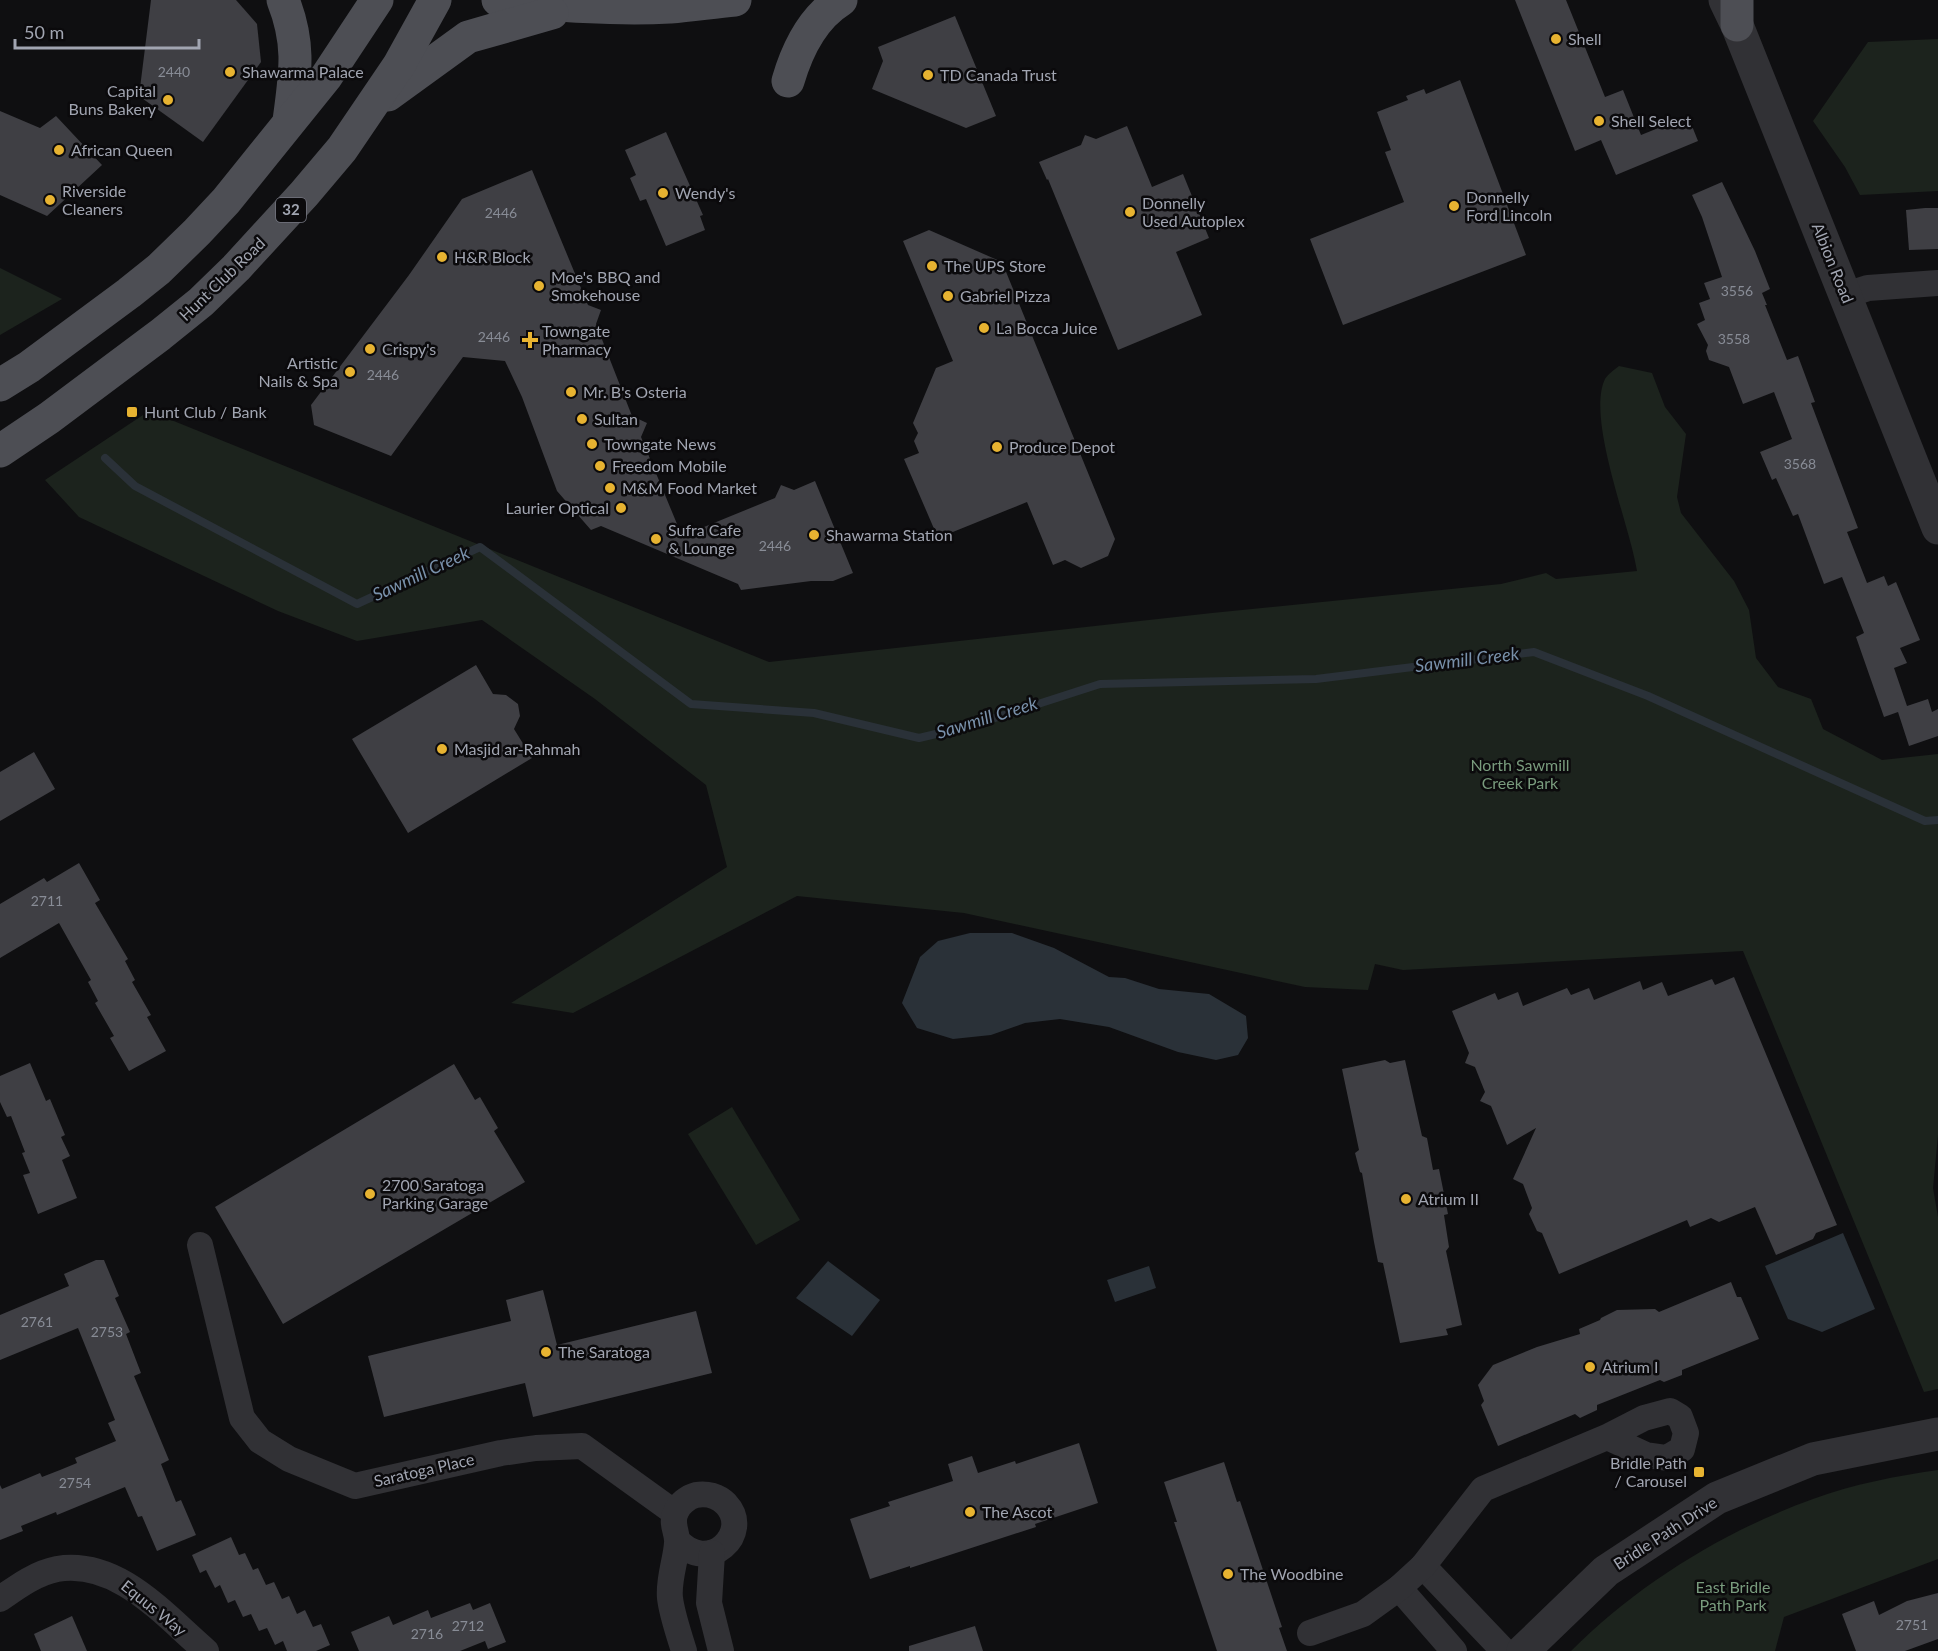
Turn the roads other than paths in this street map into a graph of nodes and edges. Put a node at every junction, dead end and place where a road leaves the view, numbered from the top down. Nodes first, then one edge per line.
1 (283, 0) edge
2 (377, 0) edge
3 (435, 0) edge
4 (498, 0) edge
5 (735, 0) edge
6 (841, 0) edge
7 (577, 6) junction
8 (1733, 8) edge
9 (788, 81) dead end
10 (370, 108) junction
11 (289, 121) junction
12 (1938, 283) edge
13 (129, 293) junction
14 (1846, 295) junction
15 (160, 335) junction
16 (0, 385) edge
17 (0, 451) edge
18 (1938, 528) edge
19 (200, 1245) dead end
20 (1938, 1434) edge
21 (1607, 1437) dead end
22 (675, 1513) junction
23 (678, 1540) junction
24 (712, 1553) junction
25 (1423, 1566) junction
26 (1399, 1588) junction
27 (0, 1599) edge
28 (1310, 1633) dead end
29 (206, 1651) edge
30 (684, 1651) edge
31 (721, 1651) edge
32 (1454, 1651) edge
33 (1504, 1651) edge
34 (1523, 1651) edge

1 - 11 main road
2 - 11 main road
3 - 10 main road, Hunt Club Road / 32
4 - 7 main road
5 - 7 main road
6 - 9 main road
7 - 10 main road
8 - 14 street, Albion Road
10 - 15 main road, Hunt Club Road / 32
11 - 13 main road
12 - 14 street
13 - 15 main road
13 - 16 main road
14 - 18 street, Albion Road
15 - 17 main road, Hunt Club Road / 32
19 - 22 street, Saratoga Place
20 - 34 street, Bridle Path Drive
21 - 25 street
22 - 23 street
22 - 24 street
23 - 24 street
23 - 30 street
24 - 31 street
25 - 26 street
25 - 33 street
26 - 28 street
26 - 32 street
27 - 29 street, Equus Way

